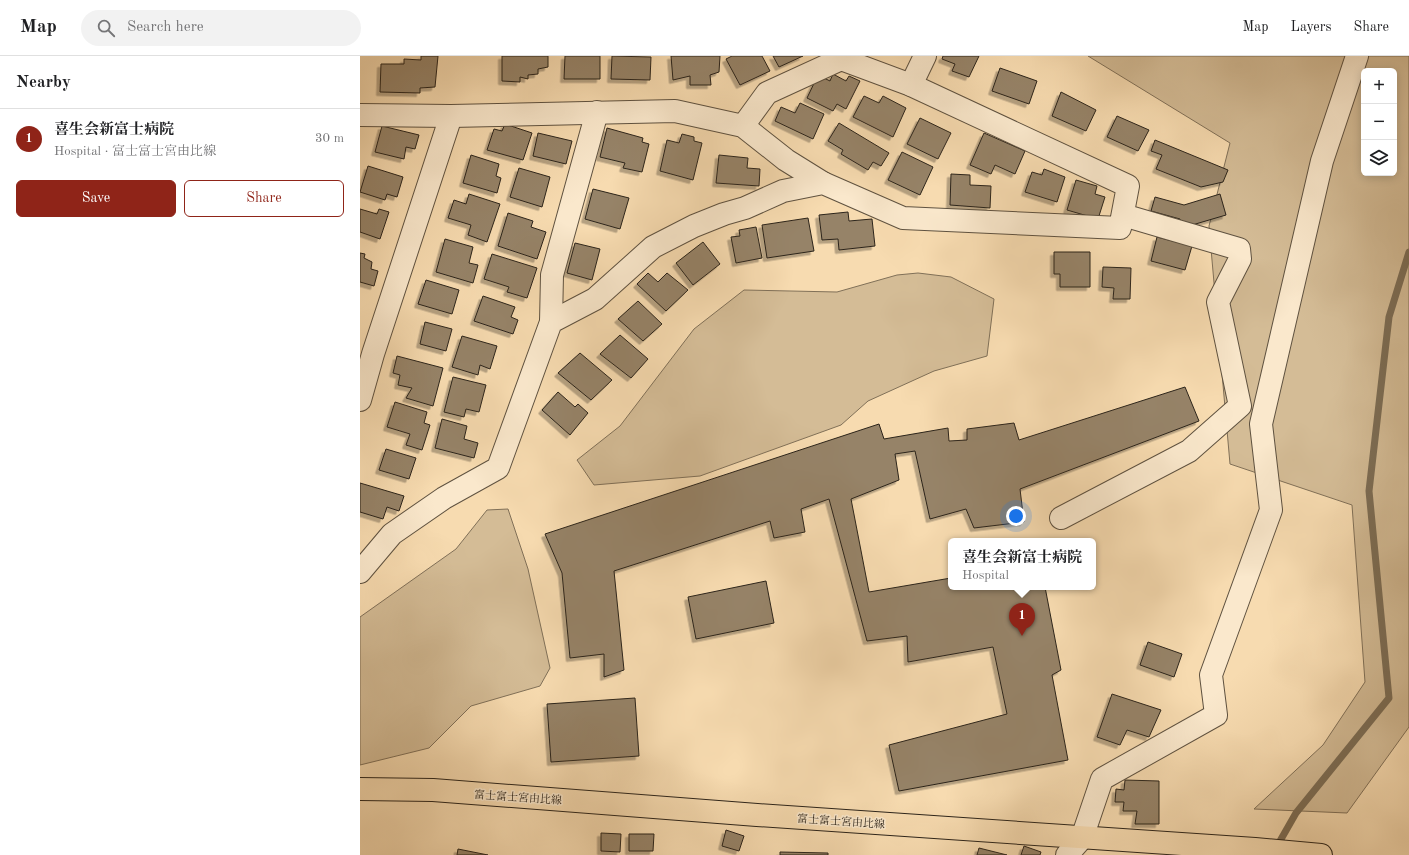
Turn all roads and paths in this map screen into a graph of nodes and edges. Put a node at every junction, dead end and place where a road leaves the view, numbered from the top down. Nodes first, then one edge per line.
1 (926, 56) edge
2 (1357, 56) edge
3 (911, 85) junction
4 (597, 112) junction
5 (360, 115) edge
6 (451, 116) junction
7 (743, 126) junction
8 (823, 183) junction
9 (1123, 215) junction
10 (551, 322) junction
11 (367, 352) edge
12 (360, 400) edge
13 (1061, 518) dead end
14 (360, 572) edge
15 (360, 789) edge
16 (1082, 838) junction
17 (1068, 855) edge
18 (1321, 855) edge

1 - 3 street
2 - 16 street
3 - 7 street
3 - 9 street
4 - 6 street
4 - 7 street
4 - 10 street
5 - 6 street
6 - 11 street
7 - 8 street
8 - 9 street
8 - 10 street
9 - 13 street
10 - 14 street
11 - 12 street
15 - 16 main road, 富士富士宮由比線
16 - 17 street
16 - 18 main road, 富士富士宮由比線

